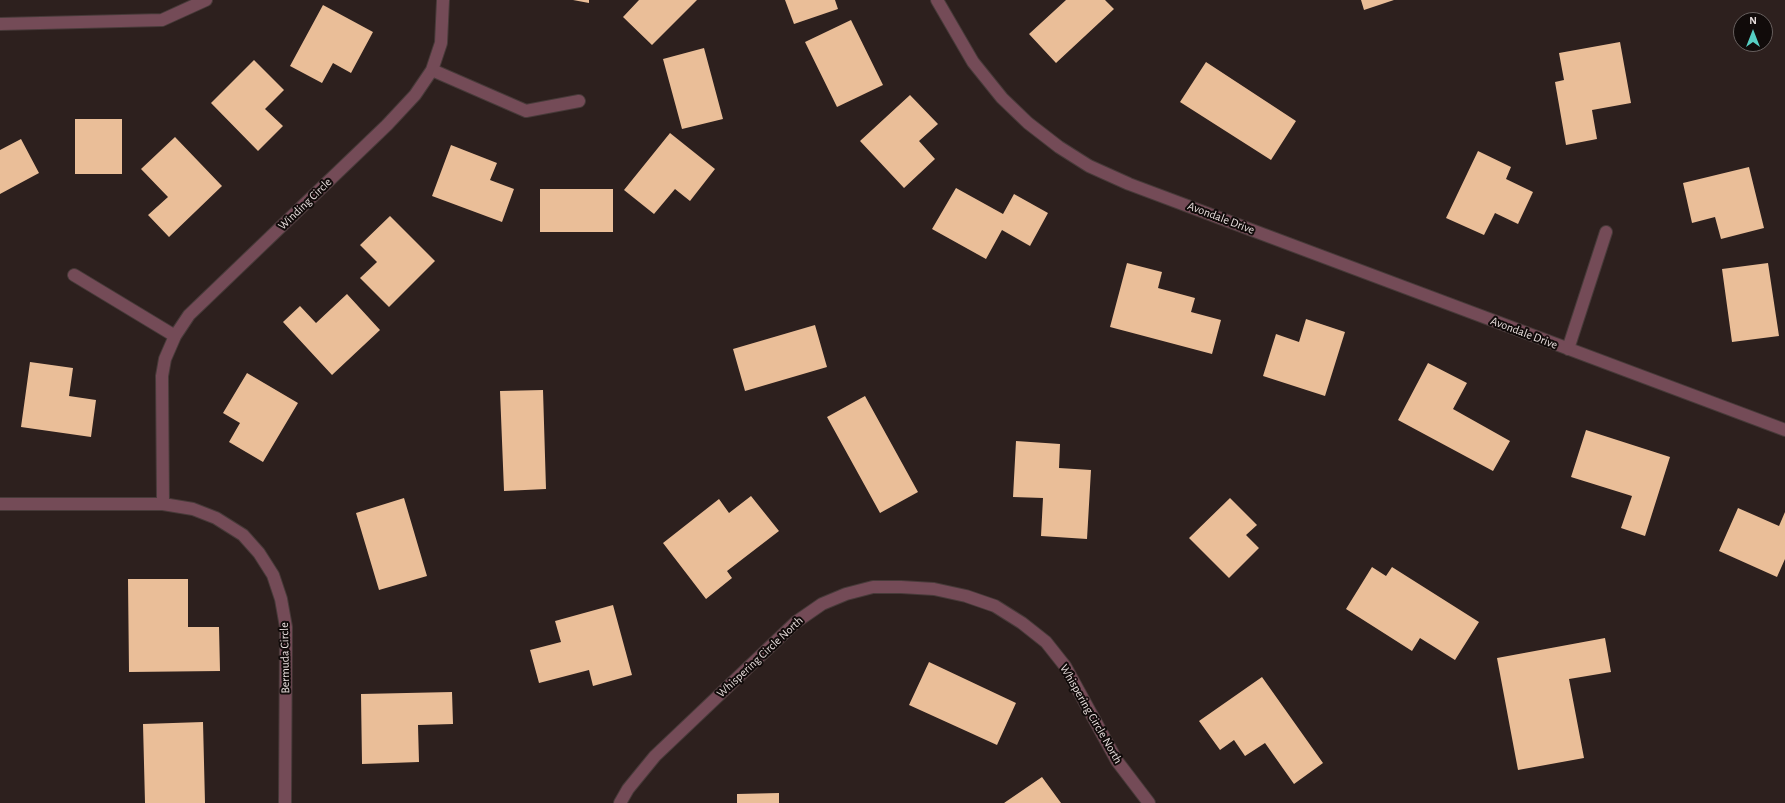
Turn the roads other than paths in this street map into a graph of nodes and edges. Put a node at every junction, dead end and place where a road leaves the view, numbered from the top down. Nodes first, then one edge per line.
1 (206, 0) edge
2 (442, 0) edge
3 (937, 0) edge
4 (0, 24) edge
5 (432, 70) junction
6 (579, 101) dead end
7 (1606, 232) dead end
8 (74, 275) dead end
9 (175, 336) junction
10 (1568, 349) junction
11 (1785, 430) edge
12 (0, 504) edge
13 (162, 504) junction
14 (285, 803) edge
15 (620, 803) edge
16 (1149, 803) edge

1 - 4 street
2 - 5 street, Winding Circle
3 - 10 street, Avondale Drive
5 - 6 street
5 - 9 street, Winding Circle
7 - 10 street, Avondale Drive
8 - 9 street
9 - 13 street, Winding Circle
10 - 11 street, Avondale Drive
12 - 13 street, Bermuda Circle
13 - 14 street, Bermuda Circle
15 - 16 street, Whispering Circle North

